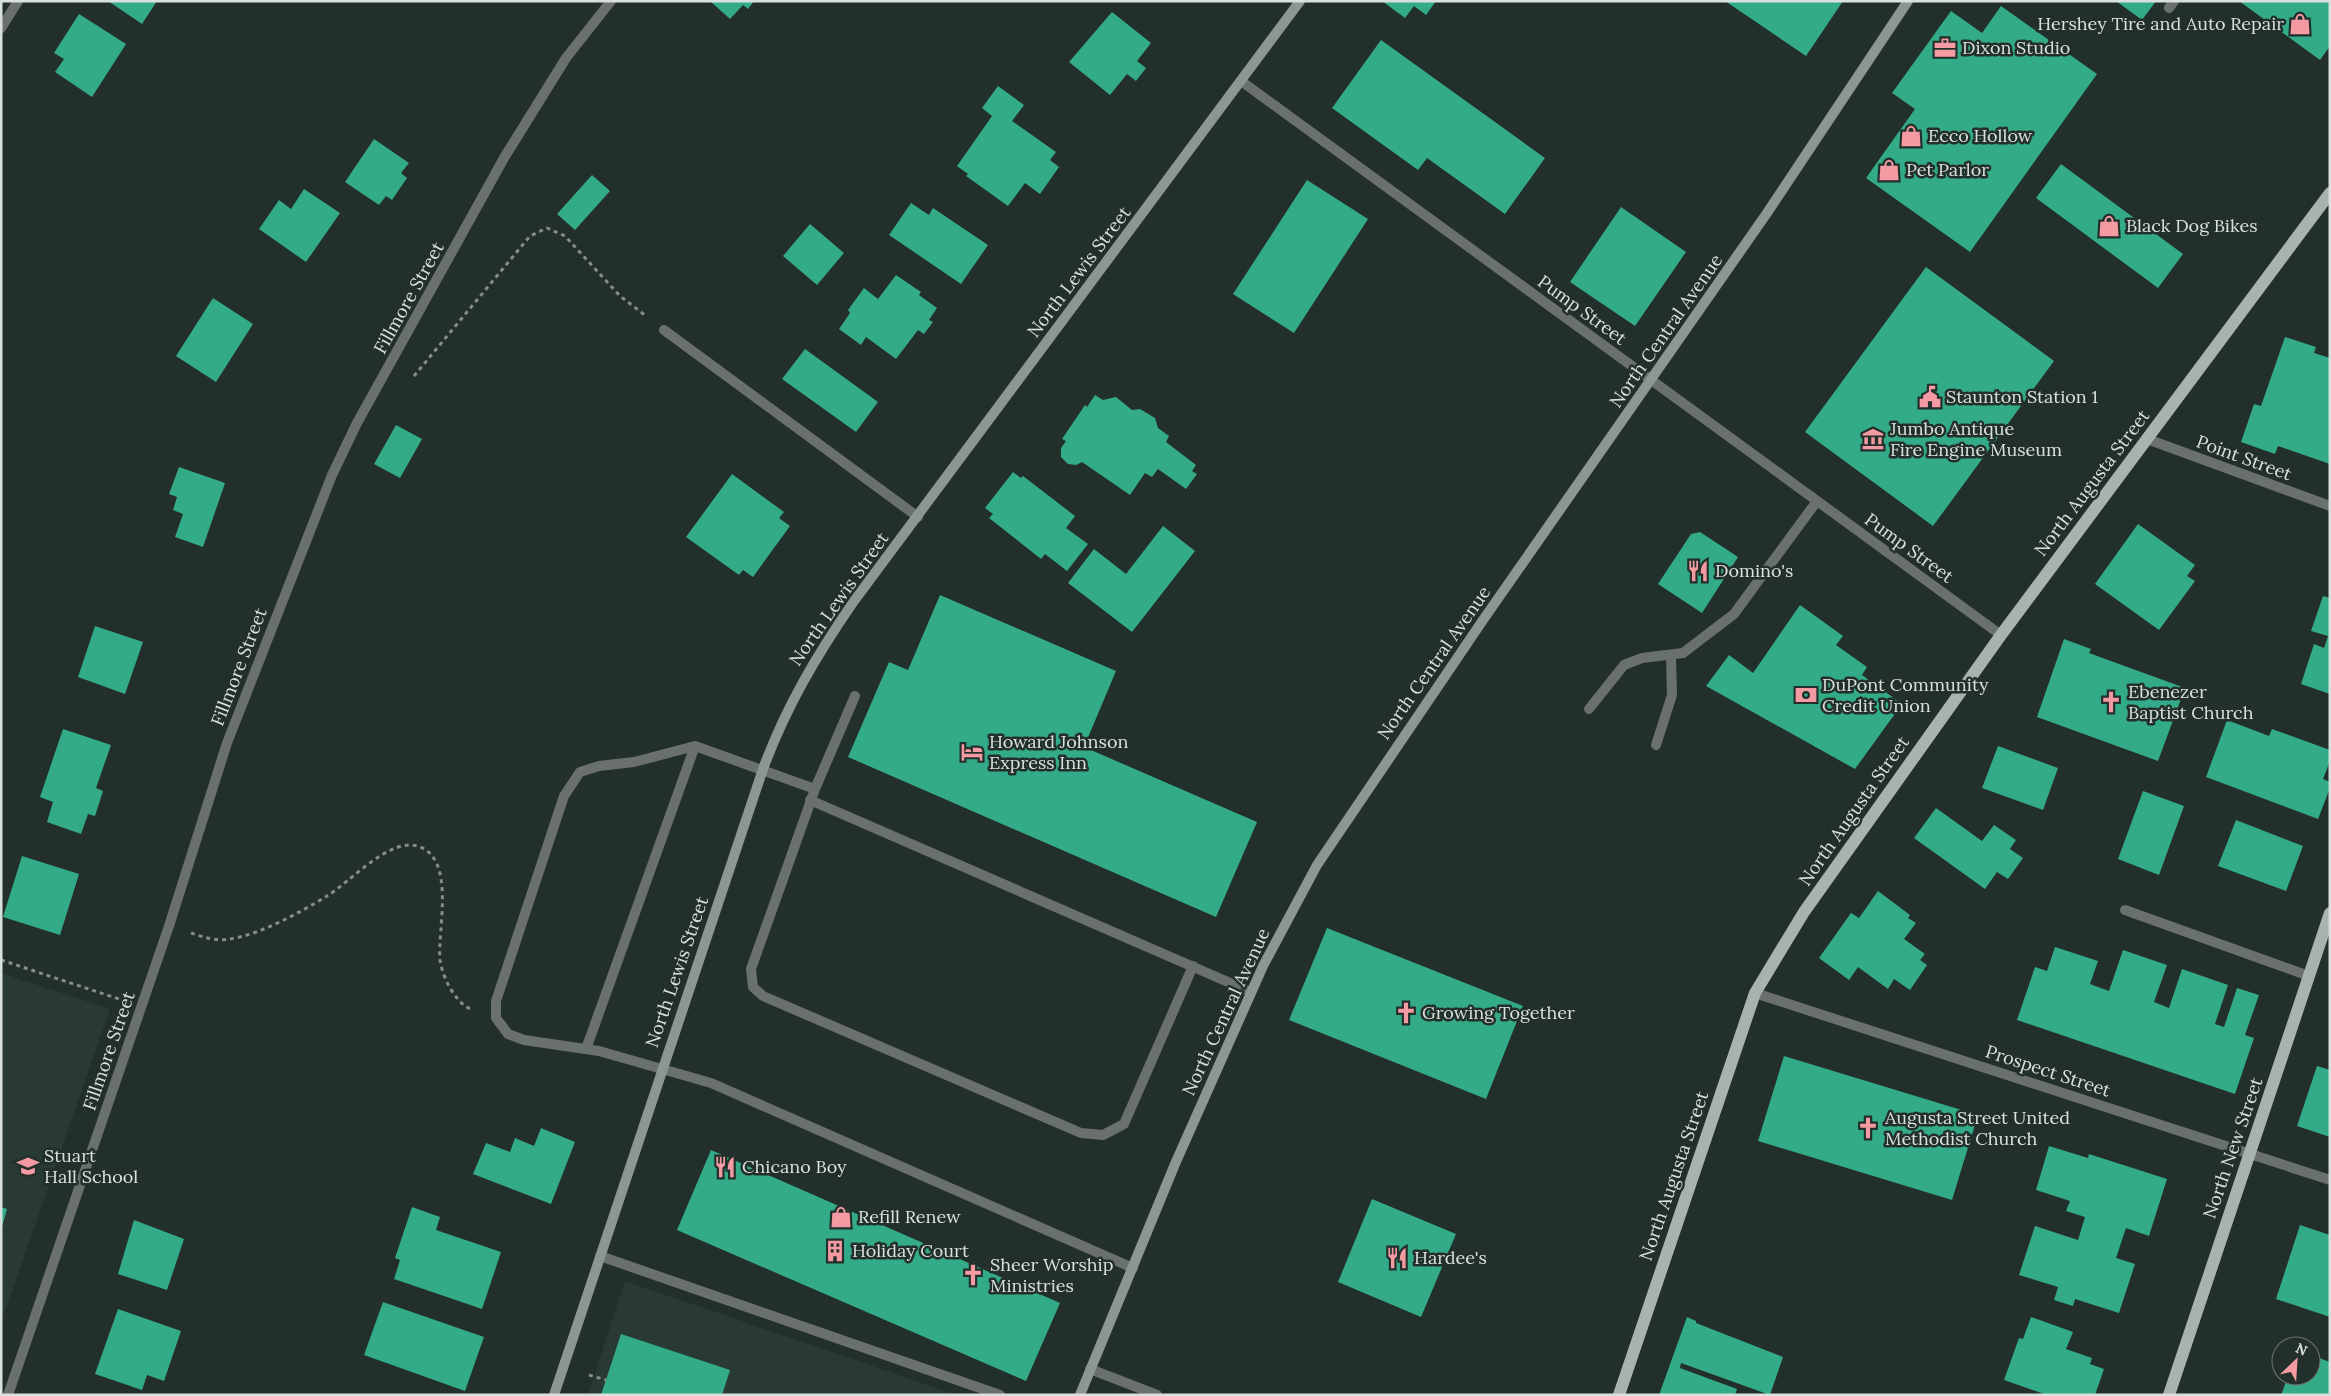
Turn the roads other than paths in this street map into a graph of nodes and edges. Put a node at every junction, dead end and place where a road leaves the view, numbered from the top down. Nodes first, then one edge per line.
1 (18, 1) edge
2 (610, 1) edge
3 (1300, 1) edge
4 (1908, 1) edge
5 (1, 28) edge
6 (1241, 82) junction
7 (2330, 193) edge
8 (664, 330) road end
9 (1651, 380) junction
10 (2147, 440) junction
11 (1817, 501) junction
12 (2330, 506) edge
13 (918, 517) junction
14 (2001, 635) junction
15 (1671, 656) junction
16 (855, 696) dead end
17 (1589, 709) dead end
18 (1656, 745) dead end
19 (695, 746) junction
20 (763, 769) junction
21 (815, 789) junction
22 (810, 800) junction
23 (2125, 910) dead end
24 (2330, 913) edge
25 (1193, 966) junction
26 (2309, 976) junction
27 (1251, 992) junction
28 (1755, 993) junction
29 (586, 1049) junction
30 (661, 1069) junction
31 (2250, 1154) junction
32 (2330, 1180) edge
33 (600, 1256) junction
34 (1132, 1268) junction
35 (1090, 1369) junction
36 (8, 1395) edge
37 (554, 1395) edge
38 (1000, 1395) edge
39 (1080, 1395) edge
40 (1157, 1395) edge
41 (1619, 1395) edge
42 (2168, 1395) edge

1 - 5 street
2 - 36 street, Fillmore Street
3 - 6 street, North Lewis Street
4 - 9 street, North Central Avenue
6 - 9 street, Pump Street
6 - 13 street, North Lewis Street
7 - 10 main road, North Augusta Street
8 - 13 street
9 - 11 street, Pump Street
9 - 27 street, North Central Avenue
10 - 12 street, Point Street
10 - 14 main road, North Augusta Street
11 - 14 street, Pump Street
11 - 15 street
13 - 20 street, North Lewis Street
14 - 28 main road, North Augusta Street
15 - 17 street
15 - 18 street
16 - 21 street
19 - 20 street
19 - 29 street
19 - 29 street
20 - 21 street
20 - 30 street, North Lewis Street
21 - 22 street
22 - 25 street
22 - 25 street
23 - 26 street
24 - 26 main road, North New Street
25 - 27 street
26 - 31 main road, North New Street
27 - 34 street, North Central Avenue
28 - 31 street, Prospect Street
28 - 41 main road, North Augusta Street
29 - 30 street
30 - 33 street, North Lewis Street
30 - 34 street
31 - 32 street, Prospect Street
31 - 42 main road, North New Street
33 - 37 street, North Lewis Street
33 - 38 street
34 - 35 street, North Central Avenue
35 - 39 street, North Central Avenue
35 - 40 street

